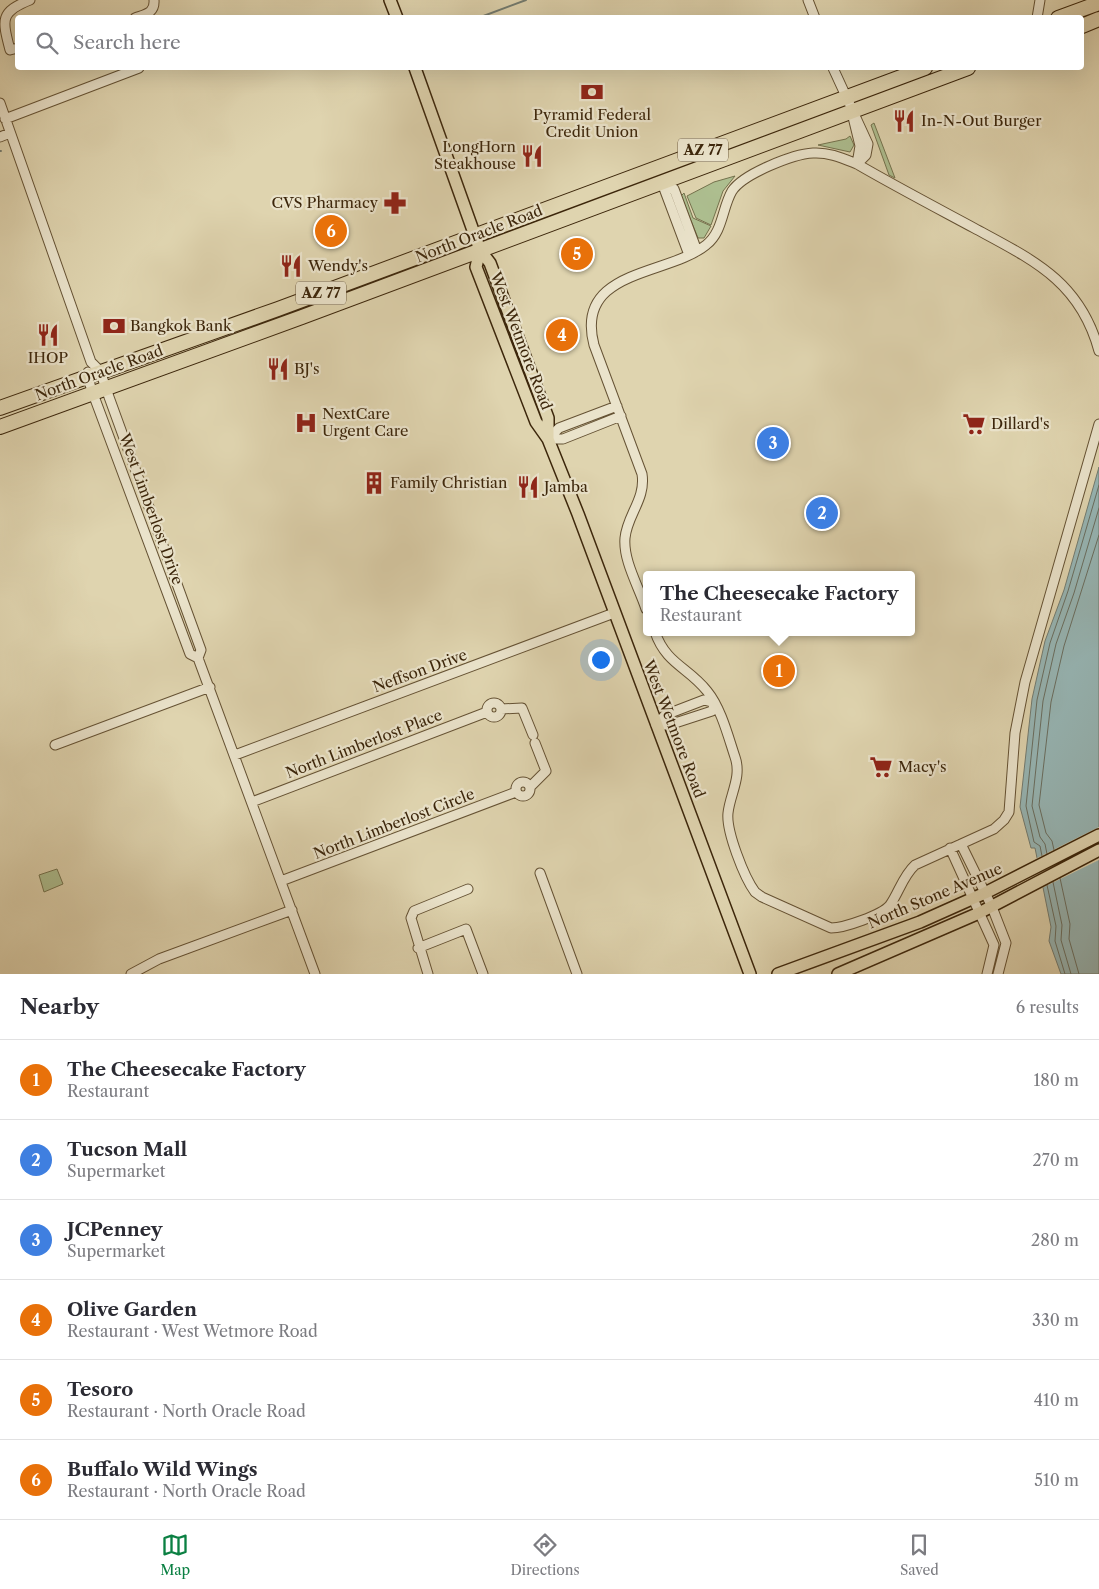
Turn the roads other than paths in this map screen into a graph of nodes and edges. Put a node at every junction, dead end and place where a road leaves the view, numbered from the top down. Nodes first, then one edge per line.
1 (30, 0) edge
2 (154, 0) edge
3 (390, 0) edge
4 (808, 0) edge
5 (1040, 0) edge
6 (1099, 3) edge
7 (143, 15) edge
8 (396, 15) edge
9 (813, 15) edge
10 (1038, 15) edge
11 (1066, 15) edge
12 (1099, 19) edge
13 (1084, 25) edge
14 (14, 49) edge
15 (0, 54) edge
16 (134, 70) edge
17 (416, 70) edge
18 (834, 70) edge
19 (920, 70) edge
20 (962, 70) edge
21 (846, 98) junction
22 (0, 103) edge
23 (852, 110) junction
24 (5, 118) junction
25 (10, 133) junction
26 (0, 137) edge
27 (857, 164) junction
28 (662, 182) junction
29 (474, 235) junction
30 (480, 250) junction
31 (693, 253) junction
32 (369, 274) junction
33 (278, 309) junction
34 (285, 324) junction
35 (1099, 351) edge
36 (198, 355) junction
37 (93, 370) junction
38 (100, 391) junction
39 (617, 406) junction
40 (0, 408) edge
41 (621, 416) junction
42 (1099, 424) edge
43 (0, 427) edge
44 (548, 439) junction
45 (143, 530) junction
46 (158, 535) junction
47 (643, 600) edge
48 (173, 609) junction
49 (614, 613) junction
50 (187, 614) junction
51 (656, 636) edge
52 (198, 658) junction
53 (210, 687) junction
54 (715, 703) junction
55 (656, 725) junction
56 (54, 745) dead end
57 (234, 755) junction
58 (530, 787) joint
59 (252, 802) junction
60 (1099, 835) edge
61 (960, 844) junction
62 (950, 848) junction
63 (1099, 850) edge
64 (540, 873) dead end
65 (281, 882) junction
66 (468, 888) dead end
67 (985, 893) junction
68 (972, 899) junction
69 (992, 907) junction
70 (292, 910) junction
71 (979, 913) junction
72 (418, 948) junction
73 (131, 974) edge
74 (315, 974) edge
75 (428, 974) edge
76 (484, 974) edge
77 (577, 974) edge
78 (750, 974) edge
79 (778, 974) edge
80 (838, 974) edge
81 (988, 974) edge
82 (998, 974) edge

1 - 14 street
2 - 7 street
3 - 8 main road
4 - 9 street
5 - 10 street
6 - 11 highway
12 - 13 highway
14 - 15 street
16 - 24 street
17 - 29 main road, West Wetmore Road
18 - 21 street
19 - 21 highway, North Oracle Road / AZ 77
20 - 23 highway, North Oracle Road / AZ 77
21 - 23 street
21 - 29 highway, North Oracle Road / AZ 77
22 - 24 street, West Limberlost Drive
23 - 27 street
23 - 28 highway, North Oracle Road / AZ 77
24 - 25 street, West Limberlost Drive
25 - 26 street
25 - 37 street, West Limberlost Drive
27 - 31 street
27 - 35 street
28 - 30 highway, North Oracle Road / AZ 77
28 - 31 street
29 - 30 main road, West Wetmore Road
29 - 32 highway, North Oracle Road / AZ 77
30 - 34 highway, North Oracle Road / AZ 77
30 - 44 main road, West Wetmore Road
31 - 39 street
32 - 33 highway, North Oracle Road / AZ 77
32 - 34 highway
33 - 36 highway
33 - 37 highway, North Oracle Road / AZ 77
34 - 36 highway, North Oracle Road / AZ 77
36 - 38 highway, North Oracle Road / AZ 77
37 - 38 street, West Limberlost Drive
37 - 38 street, West Limberlost Drive
37 - 40 highway, North Oracle Road / AZ 77
38 - 43 highway, North Oracle Road / AZ 77
38 - 45 street, West Limberlost Drive
38 - 46 street, West Limberlost Drive
39 - 41 street
39 - 44 street
41 - 44 street
41 - 47 street
42 - 61 street
44 - 49 main road, West Wetmore Road
45 - 46 street
45 - 48 street, West Limberlost Drive
46 - 50 street, West Limberlost Drive
48 - 50 street
48 - 52 street, West Limberlost Drive
49 - 55 main road, West Wetmore Road
49 - 57 street, Neffson Drive
50 - 52 street, West Limberlost Drive
51 - 54 street
52 - 53 street, West Limberlost Drive
53 - 56 street
53 - 57 street, West Limberlost Drive
54 - 55 street
54 - 62 street
55 - 78 main road, West Wetmore Road
57 - 59 street, West Limberlost Drive
58 - 59 street, North Limberlost Place
58 - 65 street, North Limberlost Circle
59 - 65 street, West Limberlost Drive
60 - 67 main road, North Stone Avenue
61 - 62 street
61 - 67 street
62 - 68 street
63 - 69 main road, North Stone Avenue
64 - 77 street
65 - 70 street, West Limberlost Drive
66 - 72 street
67 - 68 main road, North Stone Avenue
67 - 69 street
68 - 71 street
68 - 79 main road, North Stone Avenue
69 - 71 main road, North Stone Avenue
69 - 82 street
70 - 73 street
70 - 74 street, West Limberlost Drive
71 - 80 main road, North Stone Avenue
71 - 81 street
72 - 75 street
72 - 76 street

